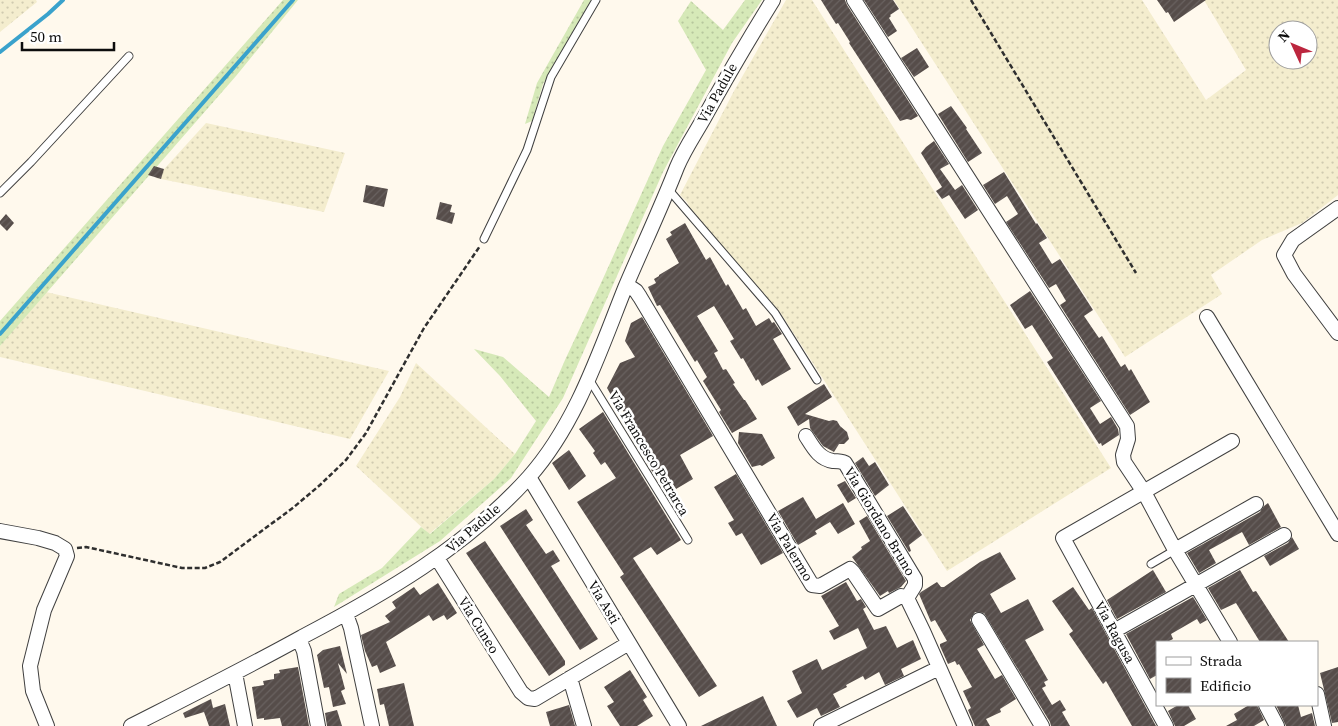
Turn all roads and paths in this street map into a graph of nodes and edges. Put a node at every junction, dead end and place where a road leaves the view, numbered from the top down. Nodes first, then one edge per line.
1 (596, 0) edge
2 (773, 0) edge
3 (854, 0) edge
4 (971, 0) edge
5 (129, 56) dead end
6 (669, 190) junction
7 (0, 193) edge
8 (1338, 208) edge
9 (484, 239) joint
10 (1136, 273) dead end
11 (627, 285) junction
12 (1207, 317) dead end
13 (1338, 333) edge
14 (589, 379) junction
15 (817, 380) dead end
16 (806, 436) dead end
17 (1232, 441) dead end
18 (529, 477) junction
19 (1144, 492) junction
20 (1256, 504) dead end
21 (0, 531) edge
22 (1284, 534) dead end
23 (1338, 534) edge
24 (688, 540) dead end
25 (65, 549) junction
26 (1176, 550) junction
27 (437, 558) junction
28 (1151, 564) dead end
29 (1196, 584) junction
30 (907, 598) junction
31 (346, 614) junction
32 (978, 620) dead end
33 (1114, 631) junction
34 (299, 639) junction
35 (1229, 641) edge
36 (629, 643) junction
37 (939, 668) junction
38 (235, 673) junction
39 (570, 678) junction
40 (1318, 699) edge
41 (1266, 706) edge
42 (47, 726) edge
43 (131, 726) edge
44 (245, 726) edge
45 (318, 726) edge
46 (372, 726) edge
47 (584, 726) edge
48 (678, 726) edge
49 (821, 726) edge
50 (964, 726) edge
51 (1042, 726) edge
52 (1166, 726) edge
53 (1276, 726) edge
54 (1324, 726) edge

1 - 9 lane
2 - 6 street, Via Padule
3 - 19 street
4 - 10 path
5 - 7 lane
6 - 11 street, Via Padule
6 - 15 lane
8 - 13 street
9 - 25 path
11 - 14 street, Via Padule
11 - 30 street, Via Palermo
12 - 23 street
14 - 18 street, Via Padule
14 - 24 lane, Via Francesco Petrarca
16 - 30 street, Via Giordano Bruno
17 - 19 street
18 - 27 street, Via Padule
18 - 36 street, Via Asti
19 - 26 street
19 - 33 street, Via Ragusa
20 - 26 street
21 - 25 street
22 - 29 street
25 - 42 street
26 - 28 lane
26 - 29 street
27 - 31 street, Via Padule
27 - 39 street, Via Cuneo
29 - 33 street
29 - 35 street
30 - 37 street
31 - 34 street, Via Padule
31 - 46 street
32 - 51 street
33 - 52 street, Via Ragusa
34 - 38 street, Via Padule
34 - 45 street
36 - 39 street
36 - 48 street, Via Asti
37 - 49 street
37 - 50 street
38 - 43 street, Via Padule
38 - 44 street
39 - 47 street
40 - 54 street
41 - 53 street

